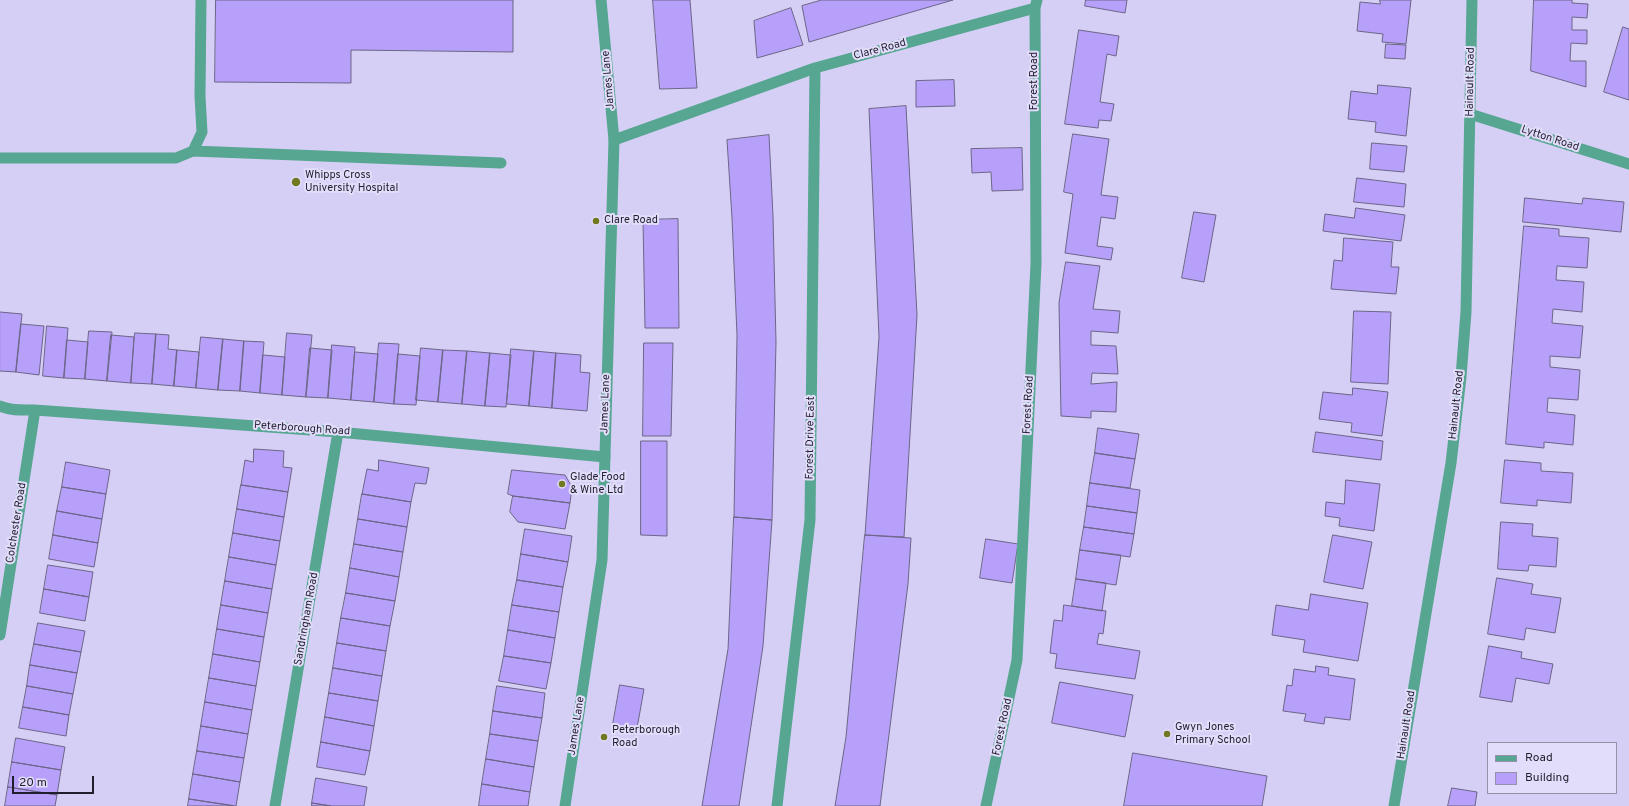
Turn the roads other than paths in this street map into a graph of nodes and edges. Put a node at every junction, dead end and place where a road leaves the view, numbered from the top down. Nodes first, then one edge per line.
1 (201, 0) edge
2 (601, 0) edge
3 (1472, 0) edge
4 (1036, 4) edge
5 (815, 68) junction
6 (1470, 114) junction
7 (614, 140) junction
8 (193, 151) junction
9 (0, 158) edge
10 (501, 163) dead end
11 (1629, 164) edge
12 (0, 406) edge
13 (35, 410) junction
14 (338, 432) junction
15 (605, 458) junction
16 (0, 636) edge
17 (275, 806) edge
18 (565, 806) edge
19 (777, 806) edge
20 (986, 806) edge
21 (1394, 806) edge

1 - 8 street
2 - 7 street, James Lane
3 - 6 street, Hainault Road
4 - 5 street, Clare Road
4 - 20 street, Forest Road
5 - 7 street, Clare Road
5 - 19 street, Forest Drive East
6 - 11 street, Lytton Road
6 - 21 street, Hainault Road
7 - 15 street, James Lane
8 - 9 street
8 - 10 street
12 - 13 street, Peterborough Road
13 - 14 street, Peterborough Road
13 - 16 street, Colchester Road
14 - 15 street, Peterborough Road
14 - 17 street, Sandringham Road
15 - 18 street, James Lane

